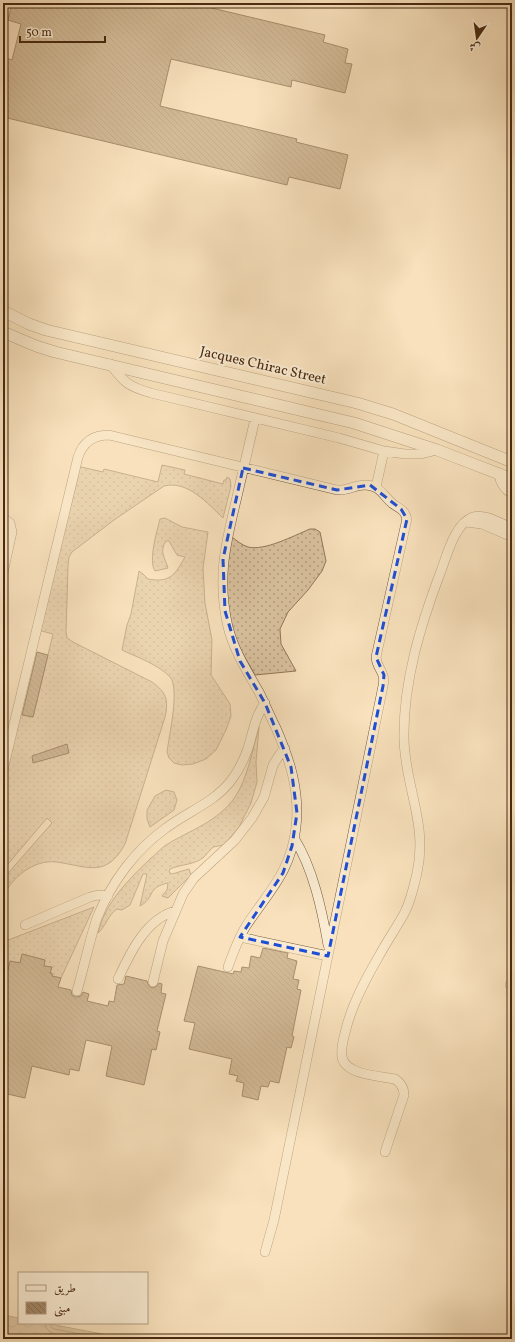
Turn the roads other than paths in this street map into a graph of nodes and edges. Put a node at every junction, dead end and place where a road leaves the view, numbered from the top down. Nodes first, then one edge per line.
1 (3, 311) edge
2 (3, 332) edge
3 (110, 364) junction
4 (255, 419) junction
5 (437, 450) junction
6 (384, 451) junction
7 (512, 462) edge
8 (243, 468) junction
9 (499, 474) junction
10 (512, 479) edge
11 (376, 487) junction
12 (512, 494) edge
13 (3, 518) edge
14 (466, 522) junction
15 (512, 528) edge
16 (512, 537) edge
17 (3, 574) edge
18 (265, 703) junction
19 (285, 749) junction
20 (3, 770) edge
21 (294, 838) junction
22 (108, 896) junction
23 (175, 911) junction
24 (25, 924) dead end
25 (240, 937) junction
26 (328, 953) junction
27 (228, 968) dead end
28 (118, 979) dead end
29 (153, 982) dead end
30 (77, 991) dead end
31 (385, 1152) dead end
32 (265, 1252) dead end

1 - 7 street, Jacques Chirac Street
2 - 3 street
3 - 4 street
3 - 5 street
4 - 6 street
4 - 8 street
5 - 6 street
5 - 9 street
6 - 11 street
8 - 11 street
8 - 18 street
8 - 20 street
9 - 10 street
9 - 12 street
11 - 26 street
13 - 17 street
14 - 15 street
14 - 16 street
14 - 31 street
18 - 19 street
18 - 22 street
19 - 21 street
19 - 23 street
21 - 25 street
21 - 26 street
22 - 24 street
22 - 30 street
23 - 28 street
23 - 29 street
25 - 26 street
25 - 27 street
26 - 32 street

